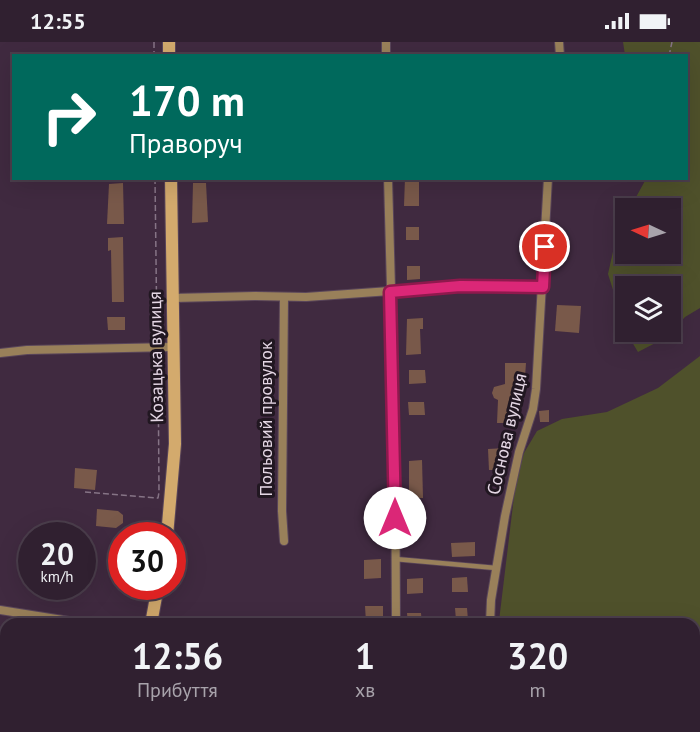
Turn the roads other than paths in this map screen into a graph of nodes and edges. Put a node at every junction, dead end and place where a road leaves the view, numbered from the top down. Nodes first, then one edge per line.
1 (171, 180) edge
2 (388, 180) edge
3 (548, 180) edge
4 (543, 287) junction
5 (390, 292) junction
6 (284, 297) junction
7 (173, 298) junction
8 (174, 347) junction
9 (0, 353) edge
10 (168, 522) edge
11 (284, 541) dead end
12 (395, 559) junction
13 (496, 568) junction
14 (156, 600) edge
15 (0, 610) edge
16 (50, 618) edge
17 (153, 618) edge
18 (396, 618) edge
19 (490, 618) edge

1 - 7 main road, Козацька вулиця
2 - 5 street
3 - 4 street, Соснова вулиця
4 - 5 street
4 - 13 street, Соснова вулиця
5 - 6 street
5 - 12 street
6 - 7 street
6 - 11 street, Польовий провулок
7 - 8 main road, Козацька вулиця
8 - 9 street
8 - 10 main road, Козацька вулиця
12 - 13 lane
12 - 18 street
13 - 19 street, Соснова вулиця
14 - 17 main road
15 - 16 street

